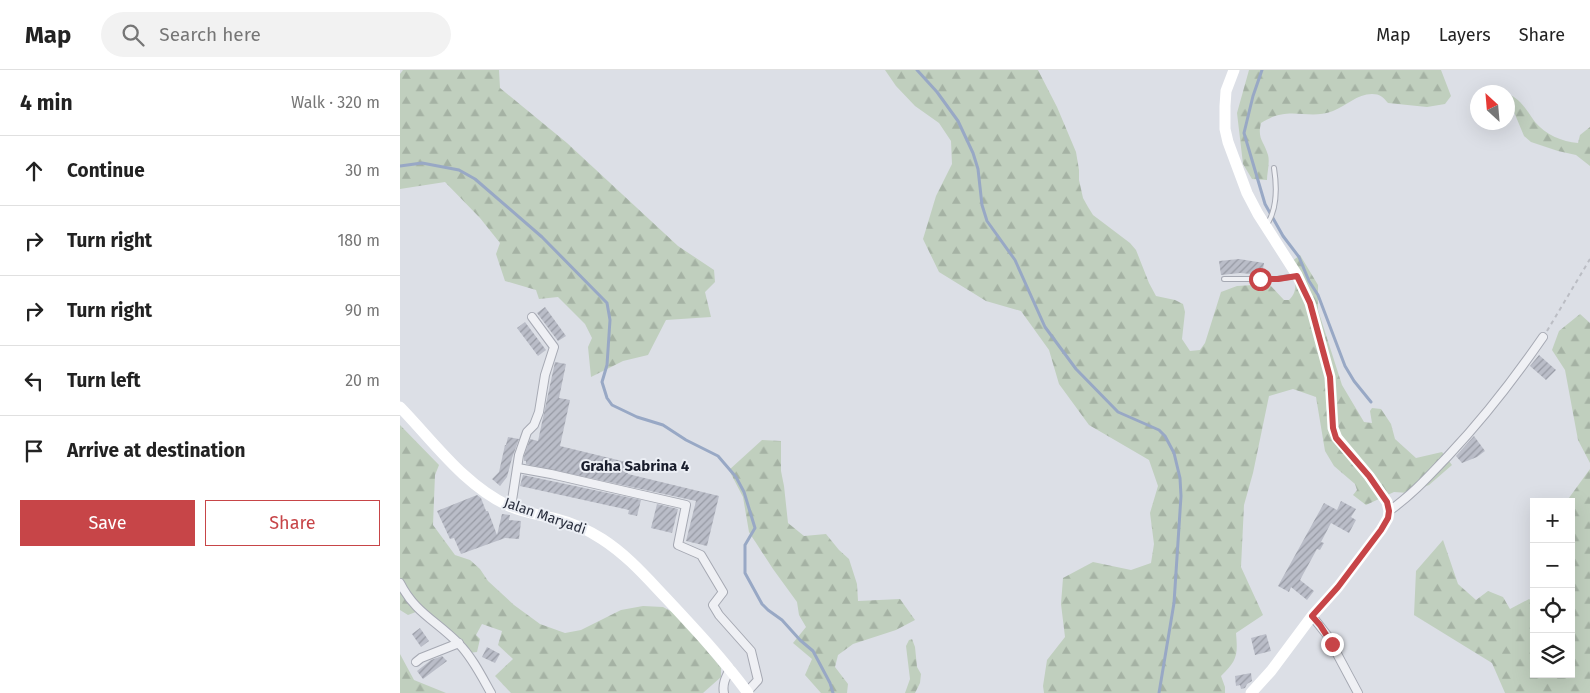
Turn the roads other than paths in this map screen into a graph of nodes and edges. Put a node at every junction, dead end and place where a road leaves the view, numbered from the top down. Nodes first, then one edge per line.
1 (1234, 70) edge
2 (1274, 168) dead end
3 (1268, 224) junction
4 (1297, 276) junction
5 (1224, 278) dead end
6 (532, 317) dead end
7 (1543, 337) road end
8 (400, 407) edge
9 (518, 468) junction
10 (511, 507) junction
11 (1389, 511) junction
12 (400, 583) edge
13 (1312, 616) junction
14 (458, 643) junction
15 (416, 662) dead end
16 (730, 669) junction
17 (748, 692) edge
18 (491, 693) edge
19 (724, 693) edge
20 (1251, 693) edge
21 (1358, 693) edge

1 - 3 street
2 - 3 lane
3 - 4 street
4 - 5 lane
4 - 11 street
6 - 9 street
7 - 11 street
8 - 10 street, Jalan Maryadi
9 - 10 street
9 - 17 street
10 - 16 street, Jalan Maryadi
11 - 13 street
12 - 14 street
13 - 20 street
13 - 21 street
14 - 15 street
14 - 18 street
16 - 17 street, Jalan Maryadi
16 - 19 street

